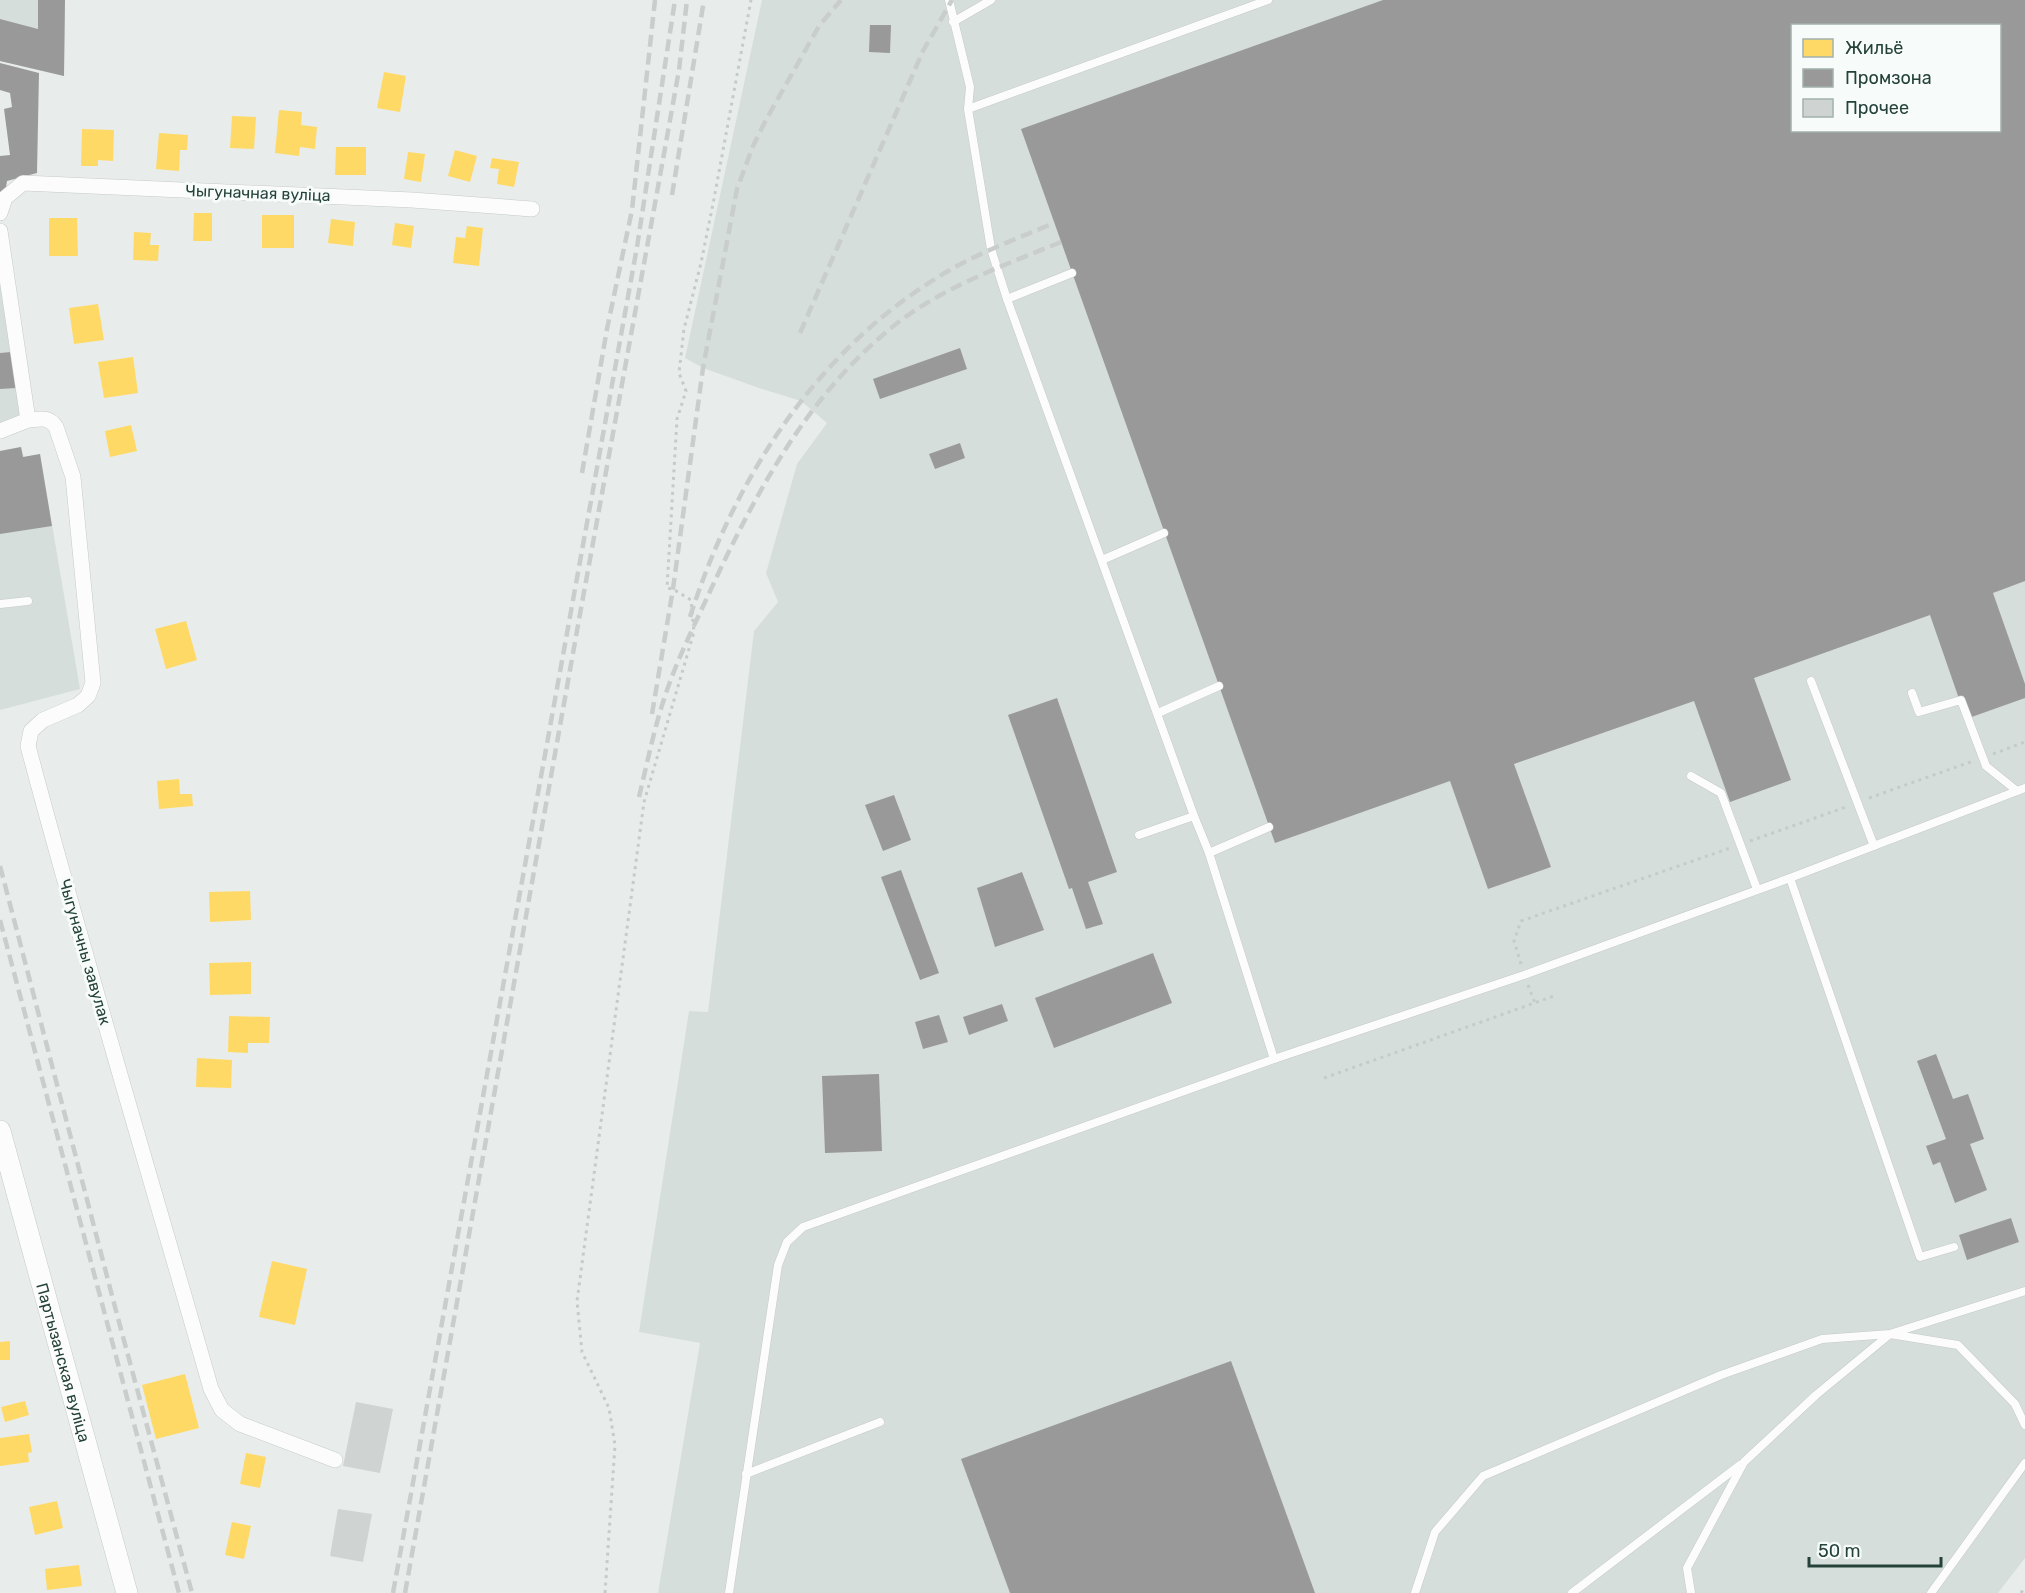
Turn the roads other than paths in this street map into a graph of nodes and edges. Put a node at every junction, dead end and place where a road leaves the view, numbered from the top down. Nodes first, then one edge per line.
1 (949, 0) edge
2 (991, 0) edge
3 (1268, 0) edge
4 (953, 22) junction
5 (968, 108) junction
6 (532, 209) dead end
7 (0, 213) edge
8 (0, 231) edge
9 (1072, 273) dead end
10 (1007, 299) junction
11 (28, 420) junction
12 (0, 431) edge
13 (1164, 533) dead end
14 (1102, 560) junction
15 (28, 601) dead end
16 (0, 604) edge
17 (1811, 681) dead end
18 (1219, 686) dead end
19 (1912, 693) dead end
20 (1158, 713) junction
21 (1691, 776) dead end
22 (2021, 790) edge
23 (1194, 816) junction
24 (1269, 827) dead end
25 (1139, 835) dead end
26 (1874, 846) junction
27 (1209, 853) junction
28 (1790, 878) junction
29 (1757, 890) junction
30 (1274, 1059) junction
31 (0, 1131) edge
32 (1954, 1247) dead end
33 (2025, 1291) edge
34 (1890, 1334) junction
35 (880, 1422) dead end
36 (2025, 1425) edge
37 (335, 1460) dead end
38 (1744, 1462) junction
39 (2025, 1463) edge
40 (746, 1474) junction
41 (127, 1593) edge
42 (729, 1593) edge
43 (1415, 1593) edge
44 (1572, 1593) edge
45 (1691, 1593) edge
46 (1931, 1593) edge

1 - 4 lane
2 - 4 lane
3 - 5 lane
4 - 5 lane
5 - 10 lane
6 - 7 street, Чыгуначная вуліца
8 - 11 street
9 - 10 lane
10 - 14 lane
11 - 12 street
11 - 37 street, Чыгуначны завулак
13 - 14 lane
14 - 20 lane
15 - 16 lane
17 - 26 lane
18 - 20 lane
19 - 22 lane
20 - 23 lane
21 - 29 lane
22 - 26 lane
23 - 25 lane
23 - 27 lane
24 - 27 lane
26 - 28 lane
27 - 30 lane
28 - 29 lane
28 - 32 lane
29 - 30 lane
30 - 40 lane
31 - 41 street, Партызанская вуліца
33 - 34 lane
34 - 36 lane
34 - 38 lane
34 - 43 lane
35 - 40 lane
38 - 44 lane
38 - 45 lane
39 - 46 lane
40 - 42 lane

